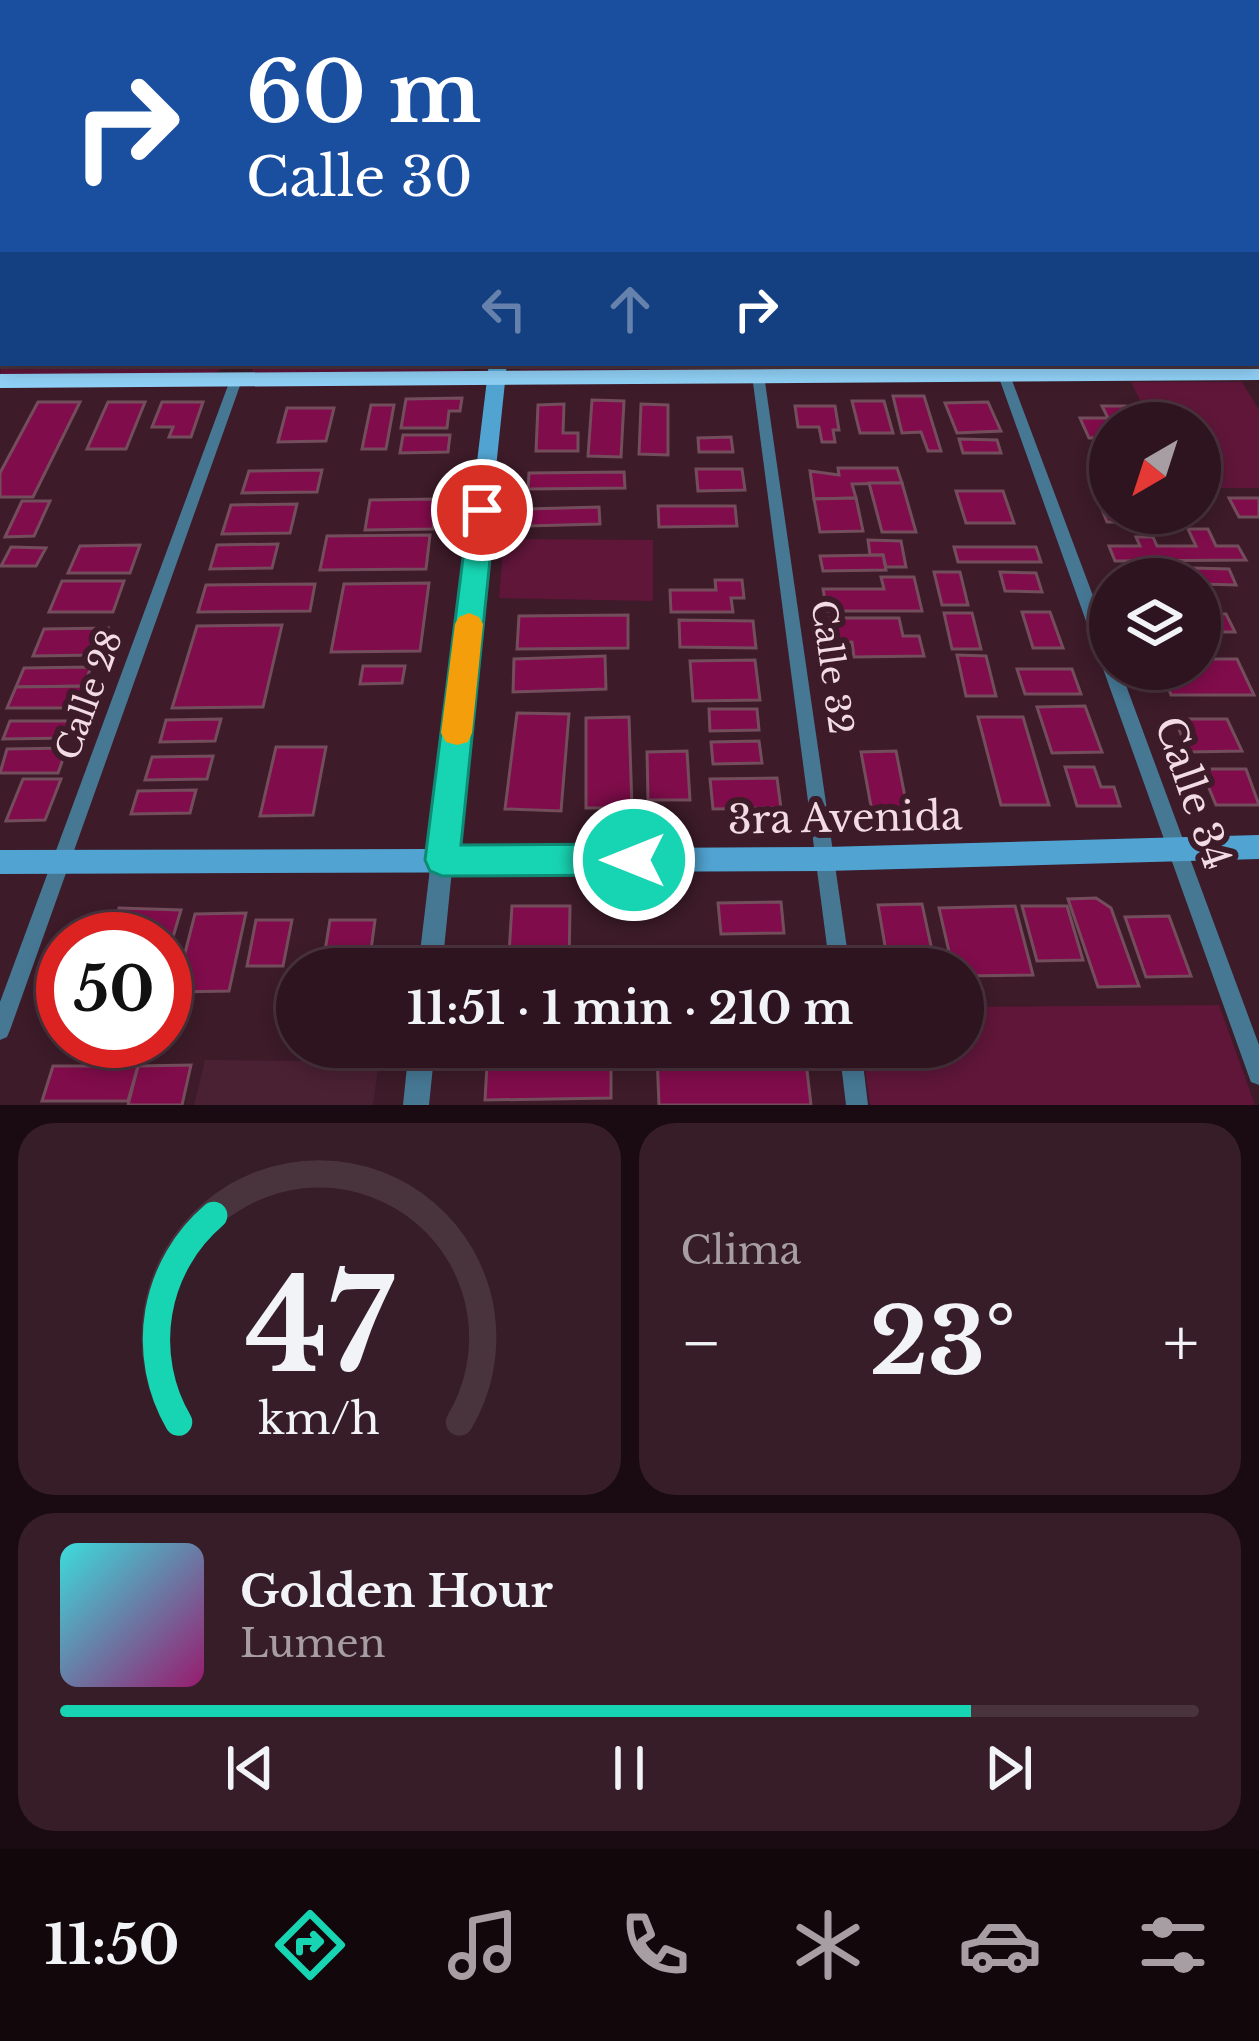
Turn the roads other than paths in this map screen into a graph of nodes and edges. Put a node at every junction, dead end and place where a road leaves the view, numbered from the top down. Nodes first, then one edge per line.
1 (497, 371) edge
2 (758, 375) junction
3 (1004, 375) junction
4 (1257, 376) edge
5 (236, 380) junction
6 (0, 381) edge
7 (1089, 606) edge
8 (1119, 690) edge
9 (1259, 847) edge
10 (1174, 850) junction
11 (826, 859) junction
12 (442, 860) junction
13 (0, 862) edge
14 (60, 862) junction
15 (432, 948) edge
16 (837, 948) edge
17 (0, 1030) edge
18 (420, 1068) edge
19 (853, 1068) edge
20 (1259, 1074) edge
21 (416, 1105) edge
22 (857, 1105) edge

1 - 2 highway
1 - 5 highway
1 - 12 main road
2 - 3 highway
2 - 11 street, Calle 32
3 - 4 highway
3 - 7 street, Calle 34
5 - 6 highway
5 - 14 street, Calle 28
8 - 10 street, Calle 34
9 - 10 main road, 3ra Avenida
10 - 11 main road, 3ra Avenida
10 - 20 street, Calle 34
11 - 12 main road, 3ra Avenida
11 - 16 street, Calle 32
12 - 14 main road, 3ra Avenida
12 - 15 street
13 - 14 main road, 3ra Avenida
14 - 17 street, Calle 28
18 - 21 street
19 - 22 street

